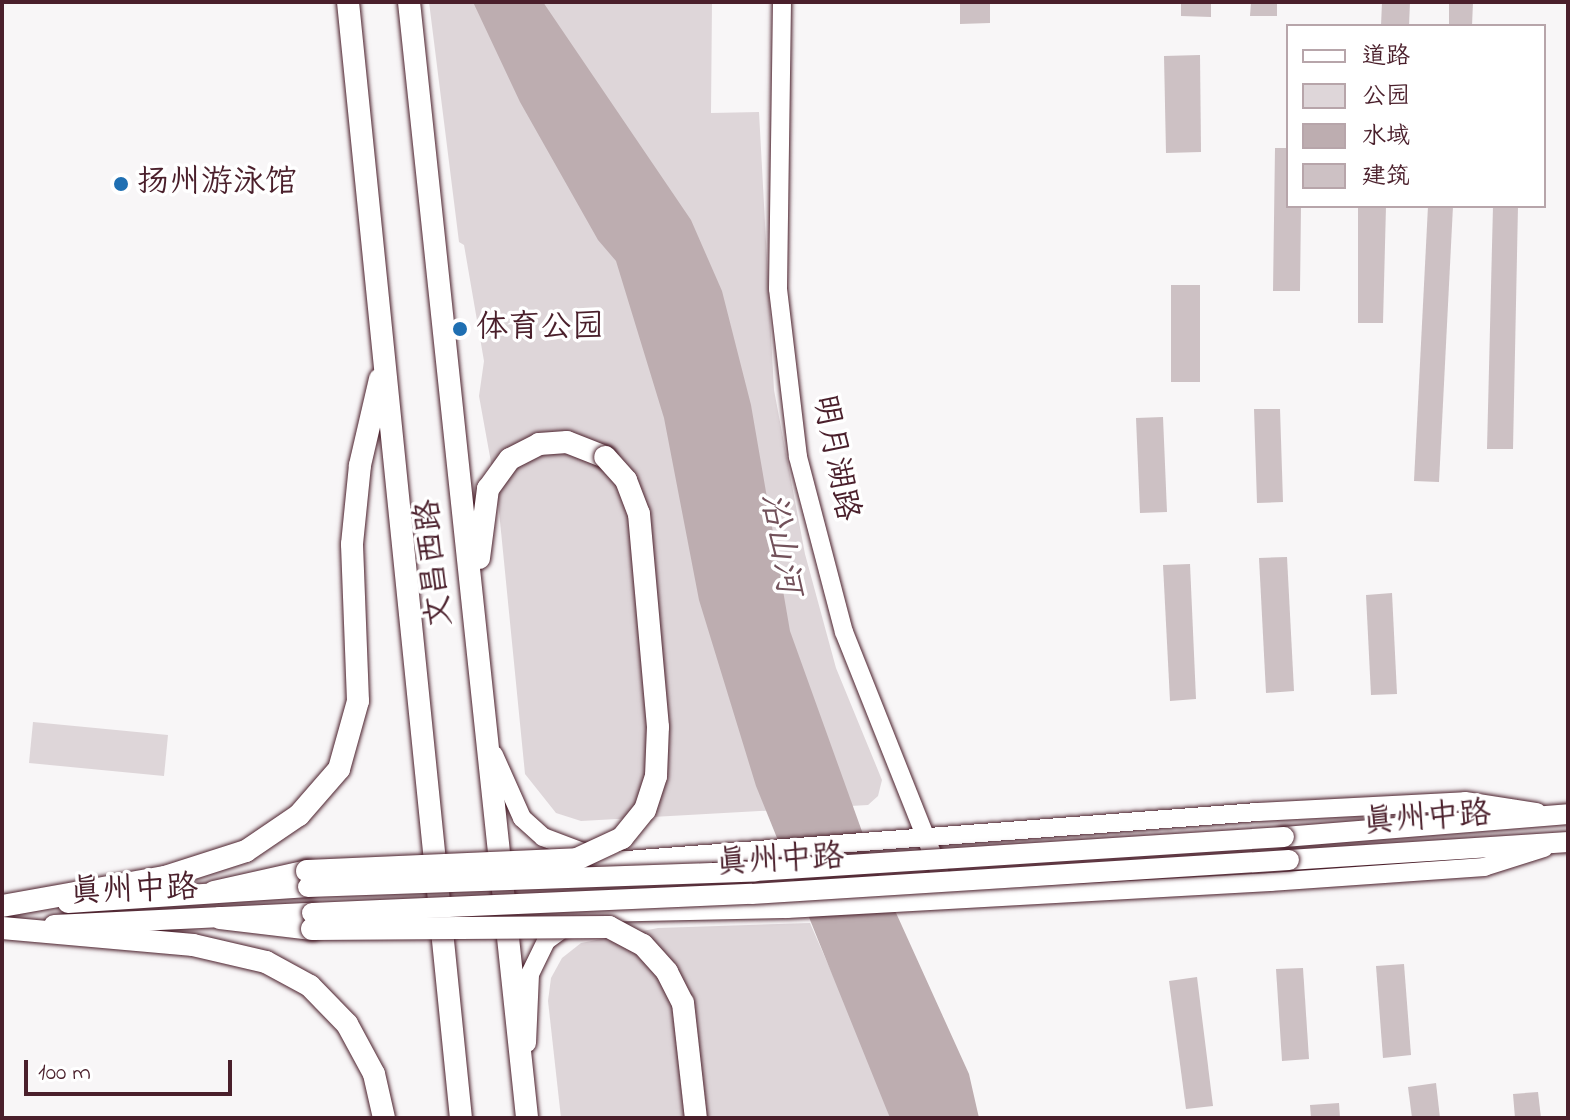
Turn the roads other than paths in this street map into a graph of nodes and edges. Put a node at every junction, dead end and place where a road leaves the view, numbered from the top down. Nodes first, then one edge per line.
1 (348, 2) edge
2 (409, 2) edge
3 (782, 2) edge
4 (384, 363) junction
5 (479, 667) junction
6 (485, 724) junction
7 (1564, 815) edge
8 (928, 836) junction
9 (1565, 842) edge
10 (627, 860) junction
11 (500, 871) junction
12 (436, 875) junction
13 (307, 879) junction
14 (214, 892) joint
15 (950, 902) junction
16 (2, 907) edge
17 (625, 910) junction
18 (505, 916) junction
19 (441, 917) junction
20 (220, 918) joint
21 (312, 921) junction
22 (2, 928) edge
23 (526, 1114) edge
24 (384, 1118) edge
25 (461, 1118) edge
26 (696, 1118) edge

1 - 4 main road, 文昌西路
2 - 5 main road, 文昌西路
3 - 8 street, 明月湖路
4 - 12 main road, 文昌西路
4 - 16 main road
5 - 6 main road, 文昌西路
5 - 13 main road, bridge
6 - 10 street
6 - 11 main road, 文昌西路
7 - 8 street, 真州中路
7 - 13 main road, 真州中路, bridge
8 - 10 street, 真州中路
8 - 15 street, 明月湖路
9 - 15 street, 真州中路
9 - 21 main road, 真州中路, bridge
10 - 11 street, 真州中路
11 - 12 street, 真州中路
11 - 18 main road, 文昌西路
12 - 19 main road, 文昌西路
13 - 14 main road
14 - 16 main road, 真州中路
15 - 17 street, 真州中路
17 - 18 street, 真州中路
17 - 23 street
18 - 19 street, 真州中路
18 - 23 main road, 文昌西路
19 - 25 main road, 文昌西路
20 - 21 main road
20 - 22 main road, 真州中路
21 - 26 main road, bridge
22 - 24 main road

